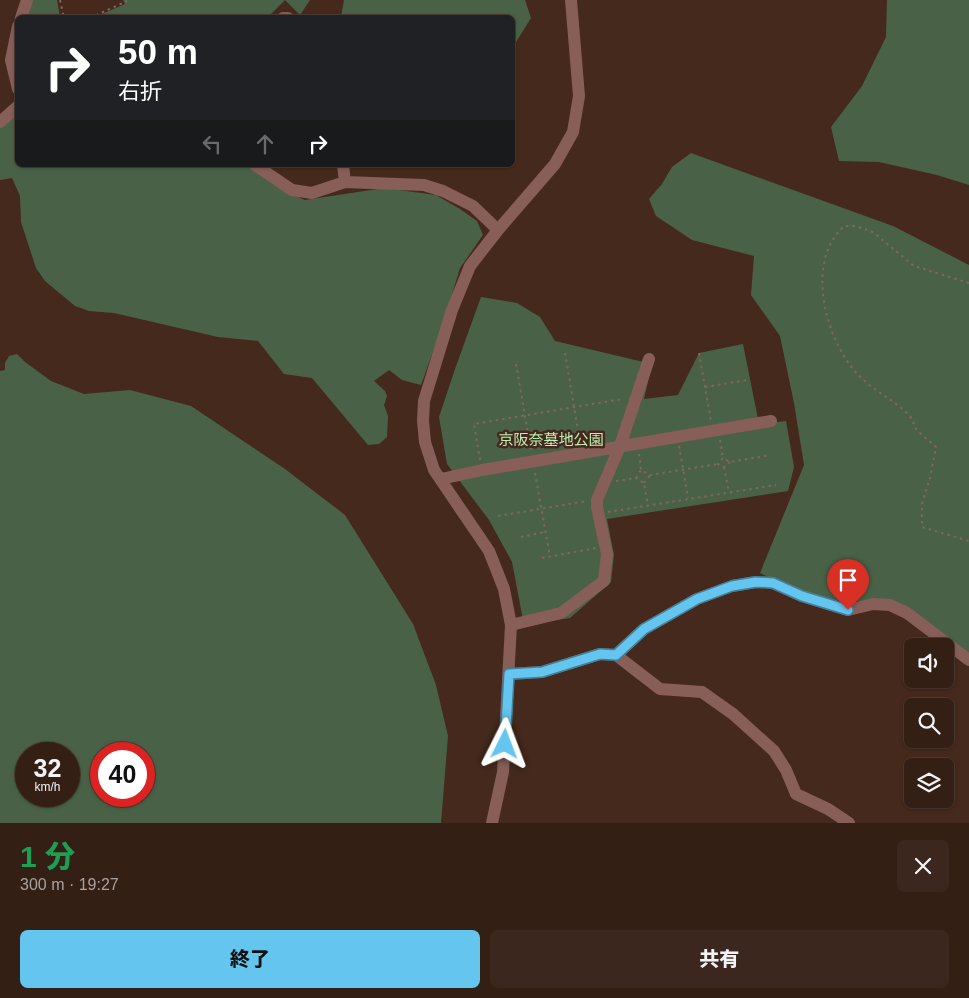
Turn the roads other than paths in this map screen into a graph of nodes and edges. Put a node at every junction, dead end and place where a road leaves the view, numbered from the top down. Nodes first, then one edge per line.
1 (27, 0) edge
2 (571, 0) edge
3 (22, 15) edge
4 (15, 41) edge
5 (15, 77) edge
6 (15, 109) edge
7 (0, 122) edge
8 (258, 167) edge
9 (343, 167) edge
10 (345, 182) junction
11 (498, 230) junction
12 (649, 360) dead end
13 (771, 421) dead end
14 (620, 446) junction
15 (441, 479) junction
16 (511, 625) junction
17 (616, 655) junction
18 (969, 660) edge
19 (509, 674) junction
20 (492, 823) edge
21 (849, 823) edge

1 - 3 street
2 - 11 street
4 - 5 street
6 - 7 street
8 - 10 street
9 - 10 street
10 - 11 street
11 - 15 street
12 - 14 street
13 - 14 street
14 - 15 street
14 - 16 street
15 - 16 street
16 - 19 street
17 - 18 street
17 - 19 street
17 - 21 street
19 - 20 street

